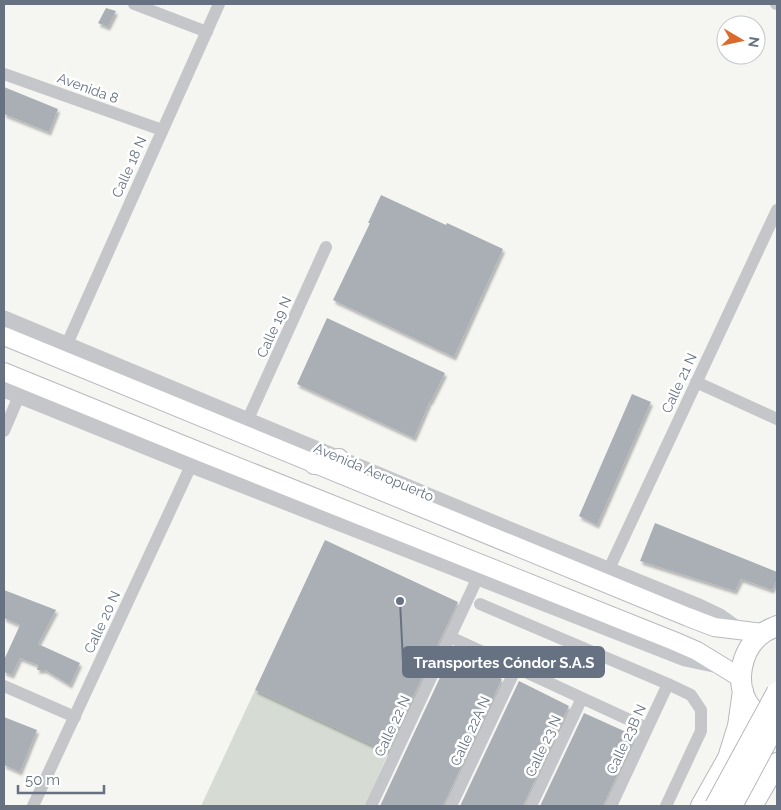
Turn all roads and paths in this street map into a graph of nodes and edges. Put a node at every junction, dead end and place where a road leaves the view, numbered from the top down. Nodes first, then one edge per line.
1 (134, 4) edge
2 (219, 4) edge
3 (208, 32) junction
4 (4, 74) edge
5 (162, 130) junction
6 (776, 216) edge
7 (326, 248) dead end
8 (4, 318) edge
9 (4, 336) edge
10 (67, 344) junction
11 (4, 372) edge
12 (696, 382) junction
13 (4, 390) edge
14 (19, 396) junction
15 (198, 407) junction
16 (248, 419) junction
17 (777, 419) edge
18 (4, 431) edge
19 (195, 458) junction
20 (339, 458) junction
21 (314, 464) junction
22 (306, 502) junction
23 (609, 569) junction
24 (478, 577) junction
25 (480, 604) dead end
26 (770, 629) edge
27 (742, 632) junction
28 (450, 637) junction
29 (724, 667) junction
30 (516, 668) junction
31 (668, 684) junction
32 (742, 684) junction
33 (4, 686) edge
34 (777, 692) edge
35 (582, 698) junction
36 (75, 717) junction
37 (777, 722) edge
38 (777, 727) edge
39 (647, 728) junction
40 (776, 767) edge
41 (33, 806) edge
42 (371, 806) edge
43 (452, 806) edge
44 (531, 806) edge
45 (611, 806) edge
46 (666, 806) edge
47 (701, 806) edge
48 (715, 806) edge
49 (732, 806) edge
50 (752, 806) edge

1 - 3 street
2 - 3 street, Calle 18 N
3 - 5 street, Calle 18 N
4 - 5 street, Avenida 8
5 - 10 street, Calle 18 N
6 - 12 street, Calle 21 N
7 - 16 street, Calle 19 N
8 - 10 street, Avenida Aeropuerto
9 - 15 main road, Avenida Aeropuerto
10 - 15 street, Avenida Aeropuerto
11 - 19 main road
12 - 17 street
12 - 23 street, Calle 21 N
13 - 14 street
14 - 18 street
14 - 19 street
15 - 16 street, Avenida Aeropuerto
15 - 21 main road, Avenida Aeropuerto
16 - 20 street, Avenida Aeropuerto
19 - 22 main road
19 - 36 street, Calle 20 N
20 - 21 main road
20 - 23 street, Avenida Aeropuerto
21 - 27 main road, Avenida Aeropuerto
22 - 24 street
22 - 29 main road
23 - 27 street, Avenida Aeropuerto
24 - 28 street, Calle 22 N
24 - 29 street
25 - 31 street
26 - 27 main road, Avenida Aeropuerto
26 - 32 main road
28 - 30 street
28 - 42 street, Calle 22 N
29 - 32 main road
30 - 35 street
30 - 43 street, Calle 22A N
31 - 39 street, Calle 23B N
31 - 46 street
32 - 38 main road
32 - 47 main road
33 - 36 street
34 - 48 main road, bridge
35 - 39 street
35 - 44 street, Calle 23 N
36 - 41 street, Calle 20 N
37 - 49 main road, bridge
39 - 45 street, Calle 23B N
40 - 50 main road

